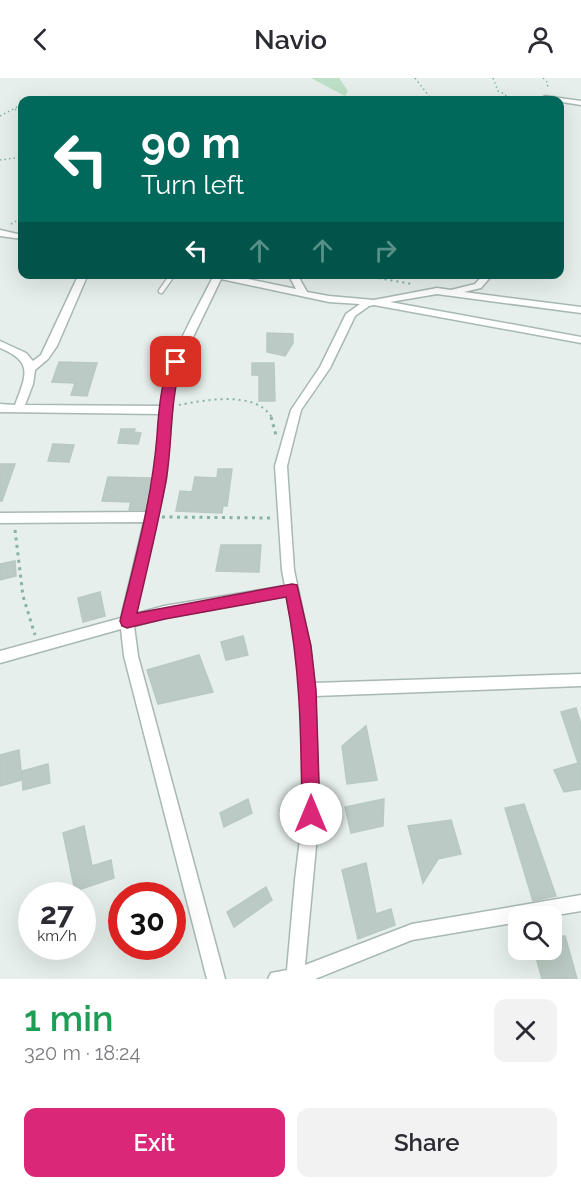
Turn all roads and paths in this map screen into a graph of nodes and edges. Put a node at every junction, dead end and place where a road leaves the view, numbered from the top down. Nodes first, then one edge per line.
1 (415, 78) edge
2 (493, 78) edge
3 (429, 96) edge
4 (506, 96) edge
5 (564, 101) edge
6 (581, 103) edge
7 (18, 107) edge
8 (15, 109) junction
9 (18, 111) edge
10 (0, 116) edge
11 (18, 158) edge
12 (0, 160) edge
13 (0, 233) edge
14 (18, 236) edge
15 (82, 279) edge
16 (169, 279) edge
17 (211, 279) edge
18 (233, 279) edge
19 (295, 279) edge
20 (385, 279) edge
21 (484, 279) edge
22 (161, 291) dead end
23 (441, 292) junction
24 (303, 293) junction
25 (372, 302) junction
26 (581, 310) edge
27 (581, 340) edge
28 (0, 344) edge
29 (31, 368) junction
30 (19, 407) junction
31 (0, 408) edge
32 (165, 410) junction
33 (281, 466) junction
34 (152, 517) junction
35 (6, 518) edge
36 (286, 519) junction
37 (292, 590) junction
38 (127, 621) junction
39 (38, 645) junction
40 (0, 657) edge
41 (581, 681) edge
42 (308, 690) junction
43 (581, 903) edge
44 (216, 979) edge
45 (289, 979) edge

1 - 3 path
2 - 4 path
5 - 6 street
7 - 8 path
8 - 9 path
8 - 10 path
11 - 12 path
13 - 14 street
15 - 29 street
16 - 22 lane
17 - 32 street
18 - 24 street
19 - 24 street
20 - 23 path
21 - 23 street
23 - 25 street
23 - 26 street
24 - 25 street
25 - 27 street
25 - 33 street
28 - 29 street
29 - 30 street
30 - 31 street
30 - 32 street
32 - 33 path
32 - 34 street
33 - 36 street
34 - 35 street
34 - 36 path
34 - 38 street
35 - 39 path
36 - 37 street
37 - 38 street
37 - 42 street
38 - 39 street
38 - 44 street
39 - 40 street
41 - 42 street
42 - 45 street
43 - 45 street

